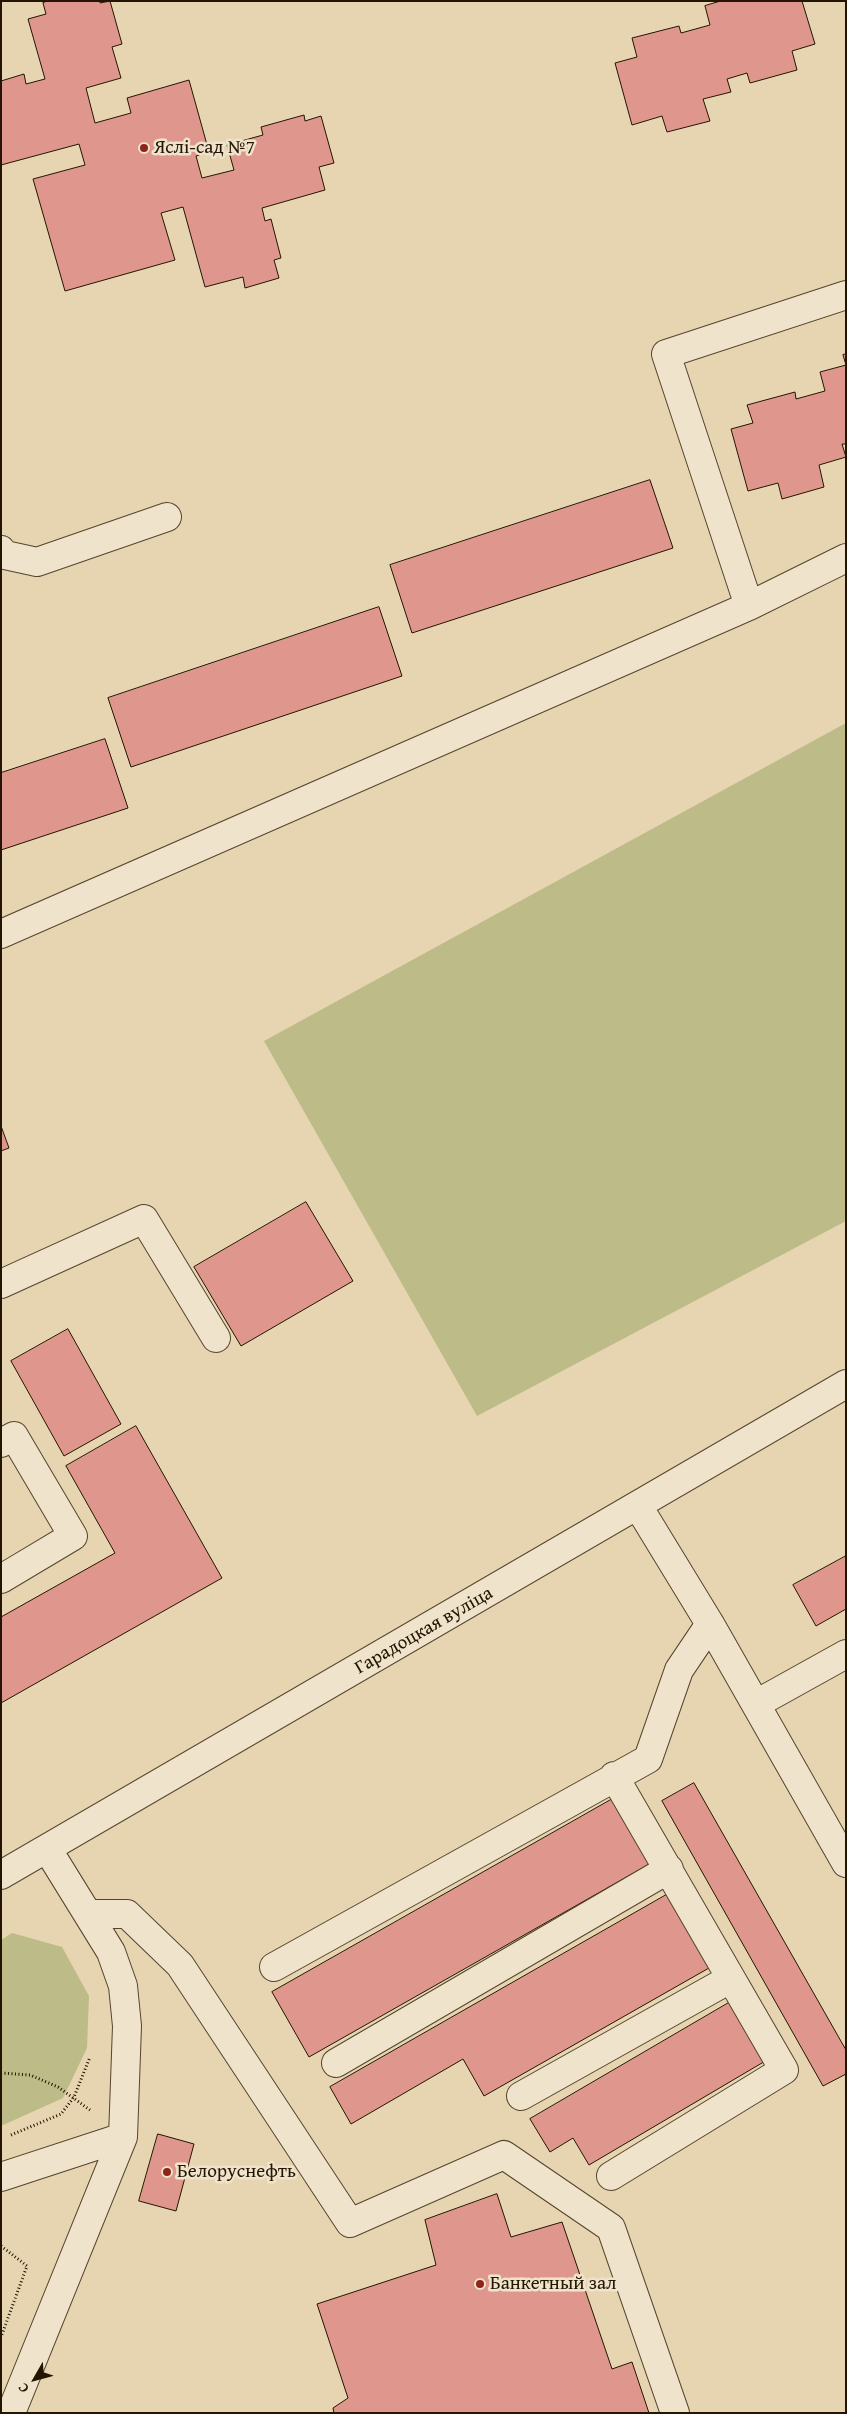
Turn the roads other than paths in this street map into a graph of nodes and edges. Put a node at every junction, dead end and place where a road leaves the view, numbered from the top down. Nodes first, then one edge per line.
1 (846, 295) edge
2 (167, 517) dead end
3 (1, 550) edge
4 (846, 558) edge
5 (750, 606) junction
6 (1, 934) edge
7 (1, 1284) edge
8 (216, 1338) dead end
9 (846, 1384) edge
10 (1, 1443) edge
11 (638, 1506) junction
12 (1, 1579) edge
13 (710, 1624) junction
14 (846, 1654) edge
15 (756, 1704) junction
16 (614, 1776) junction
17 (48, 1850) junction
18 (846, 1863) edge
19 (670, 1869) junction
20 (1, 1875) edge
21 (90, 1914) junction
22 (274, 1967) dead end
23 (730, 1979) junction
24 (336, 2063) dead end
25 (521, 2096) dead end
26 (123, 2137) junction
27 (611, 2176) dead end
28 (1, 2177) edge
29 (11, 2413) edge
30 (675, 2413) edge

1 - 5 street
2 - 3 street
4 - 5 street
5 - 6 street
7 - 8 street
9 - 11 street, Гарадоцкая вуліца
10 - 12 street
11 - 13 street
11 - 17 street, Гарадоцкая вуліца
13 - 15 street
13 - 16 street
14 - 15 street
15 - 18 street
16 - 19 street
16 - 22 street
17 - 20 street, Гарадоцкая вуліца
17 - 21 street
19 - 23 street
19 - 24 street
21 - 26 street
21 - 30 street
23 - 25 street
23 - 27 street
26 - 28 street
26 - 29 street

